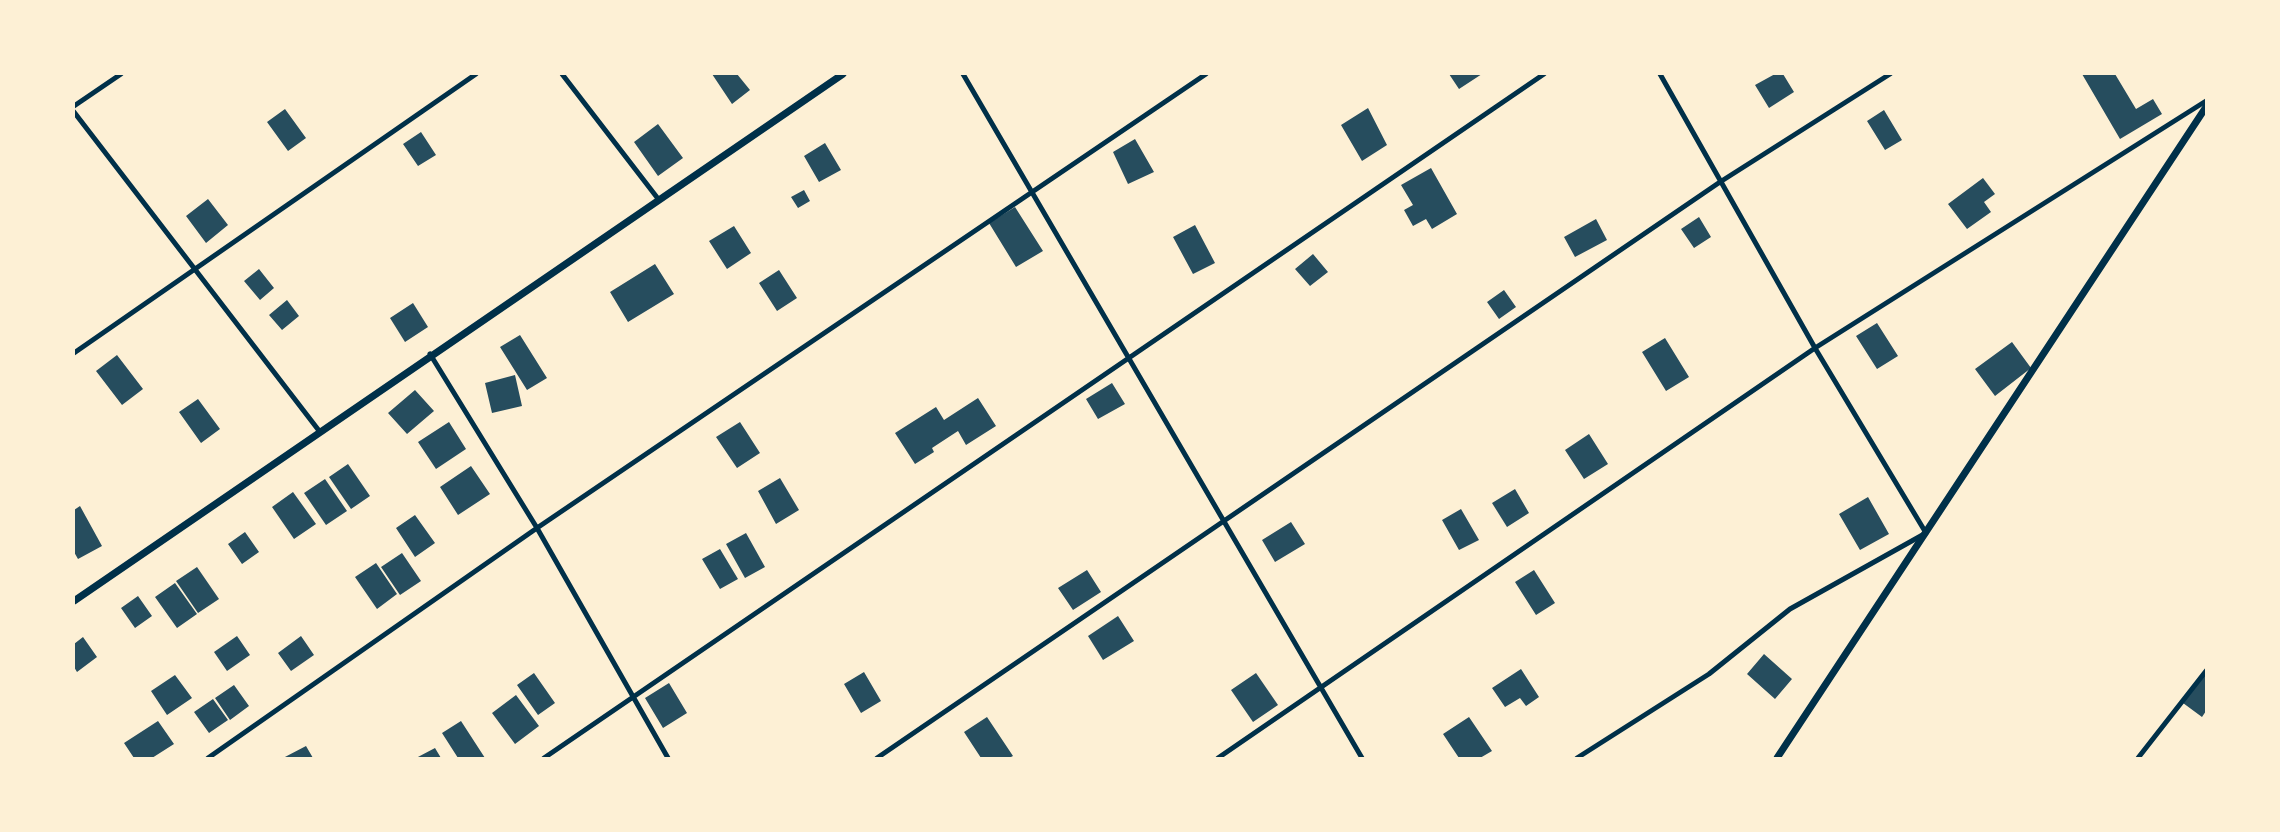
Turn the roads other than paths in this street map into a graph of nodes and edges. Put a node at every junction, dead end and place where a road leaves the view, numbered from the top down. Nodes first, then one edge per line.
1 (121, 74) edge
2 (476, 74) edge
3 (562, 74) edge
4 (843, 74) edge
5 (963, 74) edge
6 (1206, 74) edge
7 (1544, 74) edge
8 (1660, 74) edge
9 (1890, 74) edge
10 (2207, 101) edge
11 (74, 106) edge
12 (2207, 107) edge
13 (74, 112) edge
14 (1720, 182) junction
15 (1032, 192) junction
16 (659, 200) junction
17 (194, 267) junction
18 (1815, 348) junction
19 (74, 353) edge
20 (430, 354) junction
21 (1127, 358) junction
22 (320, 432) junction
23 (1224, 521) junction
24 (537, 528) junction
25 (1926, 533) junction
26 (74, 601) edge
27 (2207, 671) edge
28 (1322, 687) junction
29 (633, 696) junction
30 (208, 758) edge
31 (544, 758) edge
32 (668, 758) edge
33 (877, 758) edge
34 (1218, 758) edge
35 (1363, 758) edge
36 (1577, 758) edge
37 (1777, 758) edge
38 (2138, 758) edge

1 - 11 lane
2 - 17 lane
3 - 16 lane
4 - 16 street
5 - 15 lane
6 - 15 lane
7 - 21 lane
8 - 14 lane
9 - 14 lane
10 - 18 lane
12 - 25 street
13 - 17 lane
14 - 18 lane
14 - 23 lane
15 - 21 lane
15 - 24 lane
16 - 20 street
17 - 19 lane
17 - 22 lane
18 - 25 lane
18 - 28 lane
20 - 22 street
20 - 24 lane
21 - 23 lane
21 - 29 lane
22 - 26 street
23 - 28 lane
23 - 33 lane
24 - 29 lane
24 - 30 lane
25 - 36 lane
25 - 37 street
27 - 38 lane
28 - 34 lane
28 - 35 lane
29 - 31 lane
29 - 32 lane

